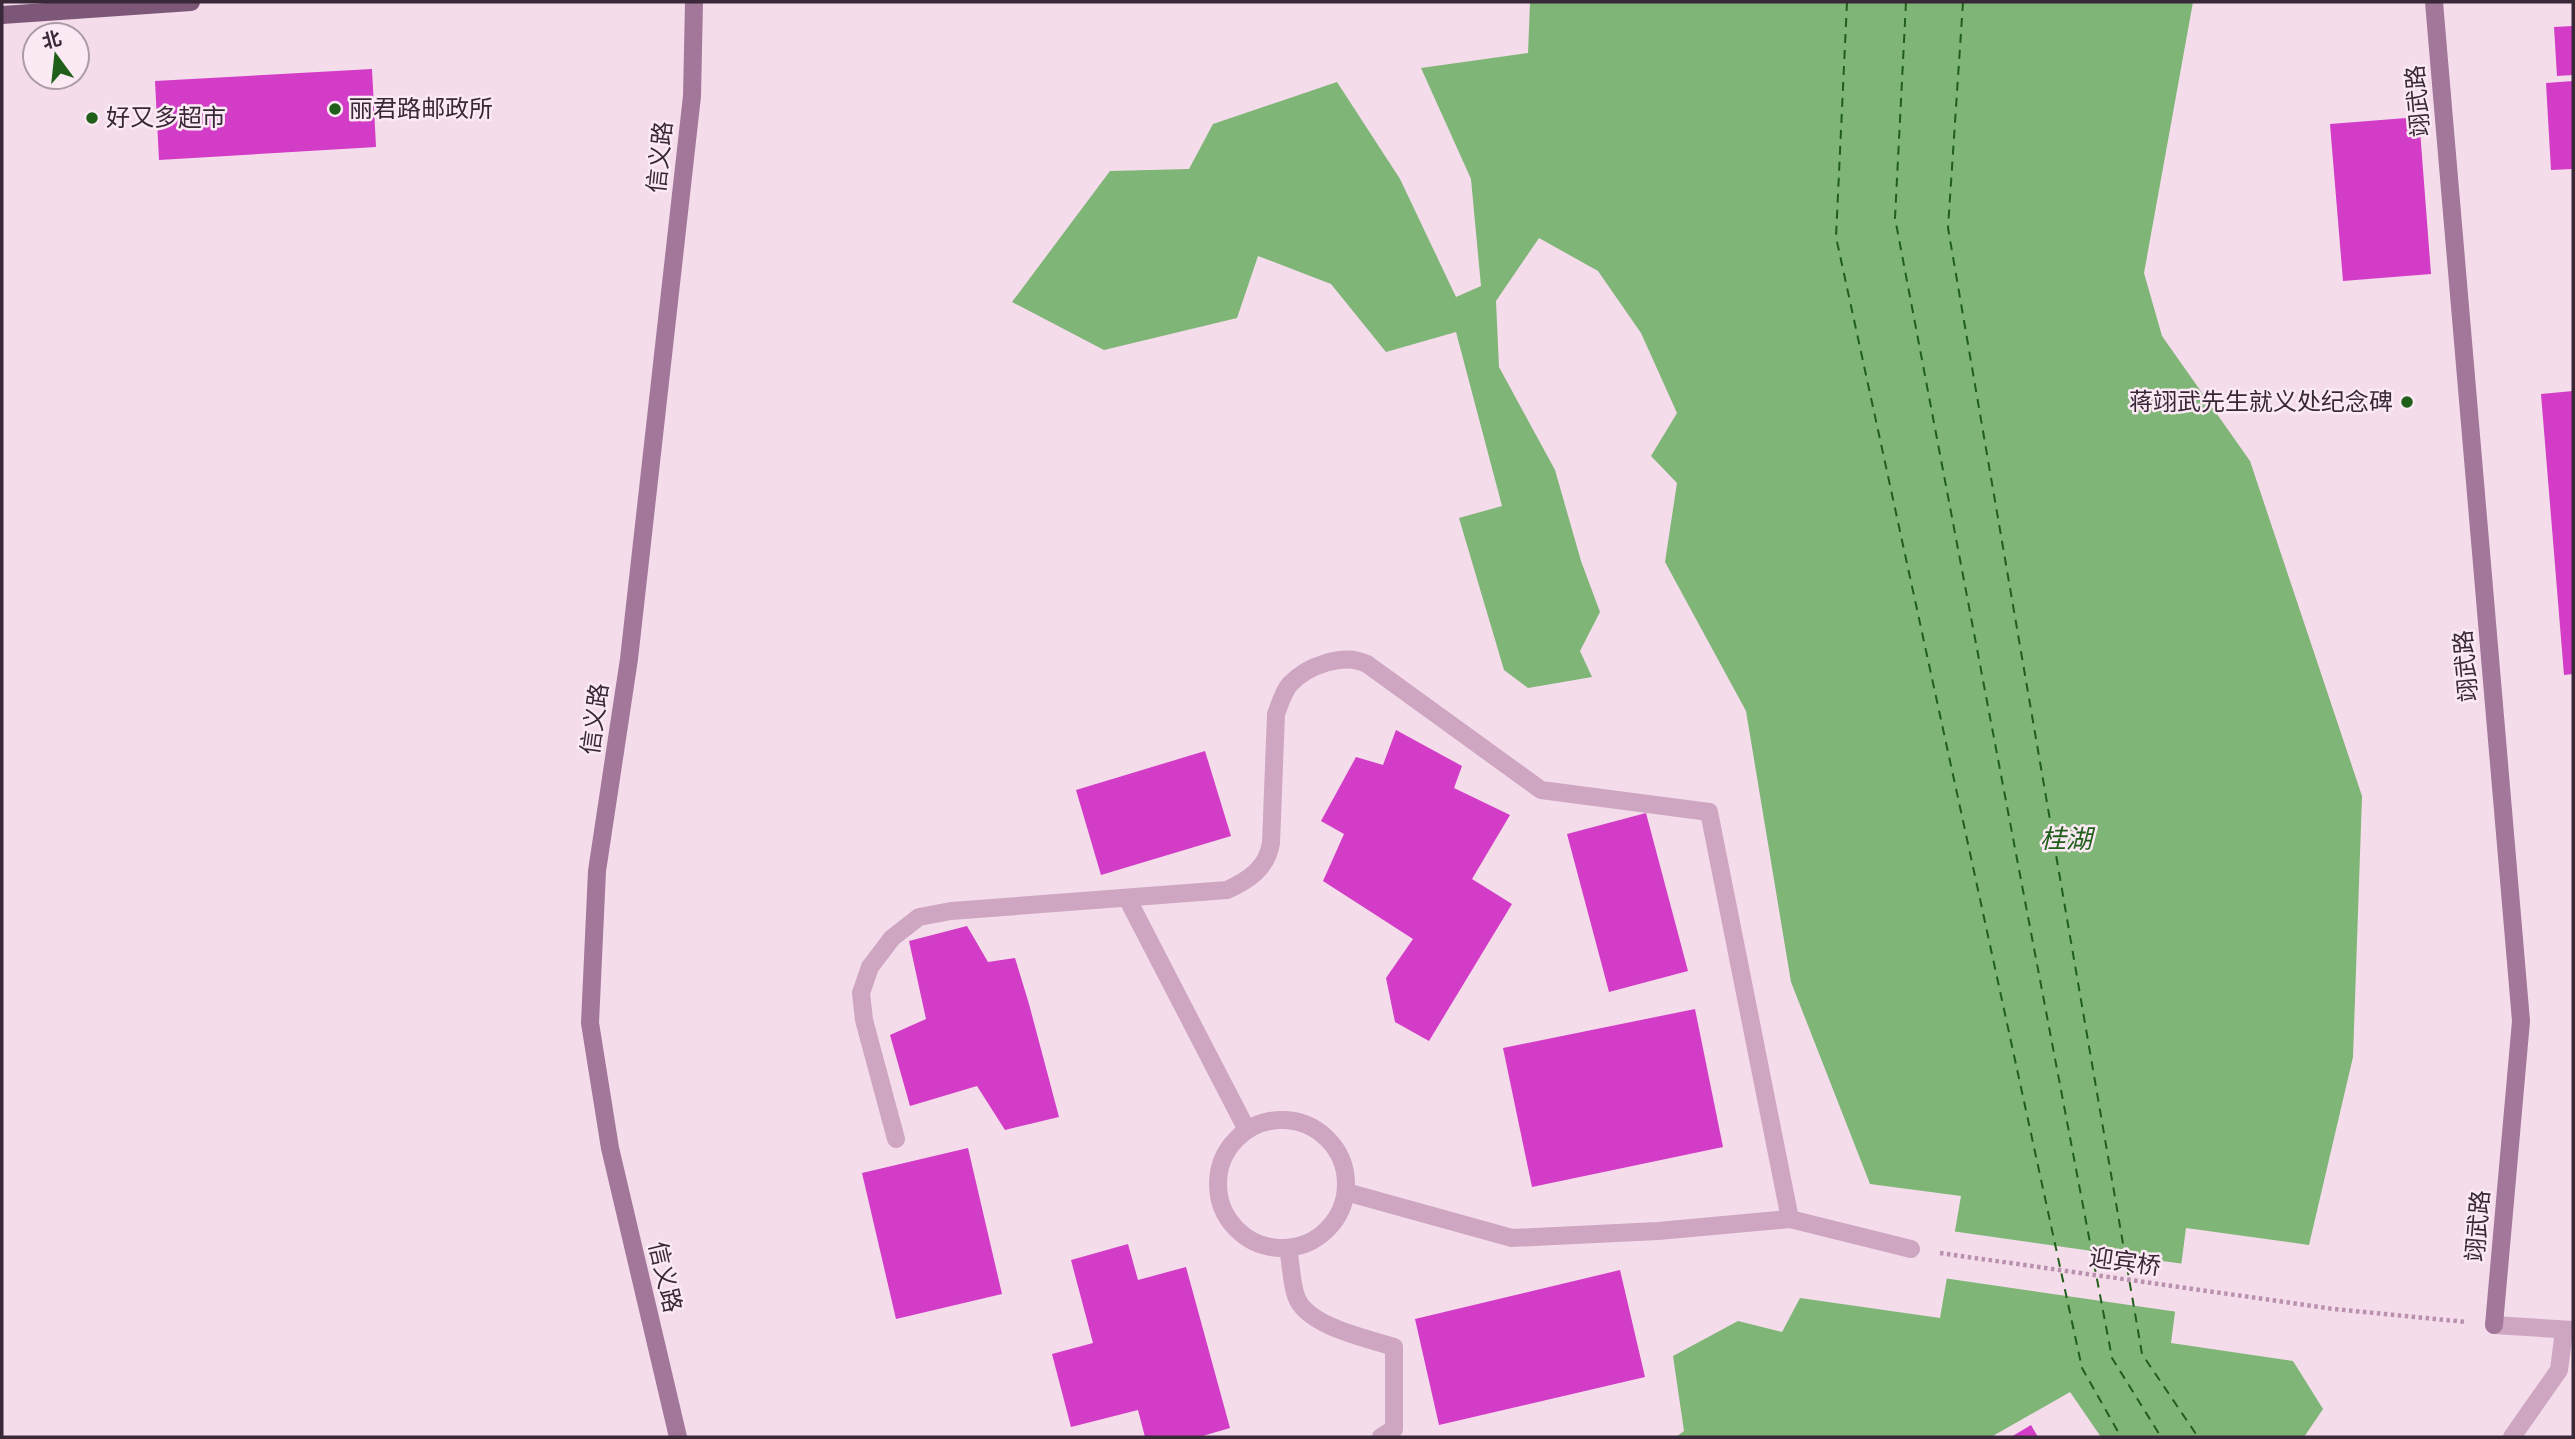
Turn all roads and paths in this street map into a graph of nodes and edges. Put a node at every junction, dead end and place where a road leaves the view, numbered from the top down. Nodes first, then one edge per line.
1 (191, 2) edge
2 (695, 2) edge
3 (2434, 2) edge
4 (2, 15) edge
5 (1127, 898) junction
6 (1247, 1130) junction
7 (896, 1139) dead end
8 (1346, 1192) junction
9 (1790, 1219) junction
10 (1288, 1248) junction
11 (1911, 1249) joint
12 (2494, 1325) junction
13 (2569, 1330) edge
14 (678, 1437) edge
15 (1381, 1437) edge
16 (2512, 1437) edge

1 - 4 main road
2 - 14 main road, 信义路
3 - 12 main road, 翊武路
5 - 6 street
5 - 7 street
5 - 9 street
6 - 8 street
6 - 10 street
8 - 9 street
8 - 10 street
9 - 11 street
10 - 15 street
11 - 12 path, 迎宾桥
12 - 13 street
13 - 16 street

